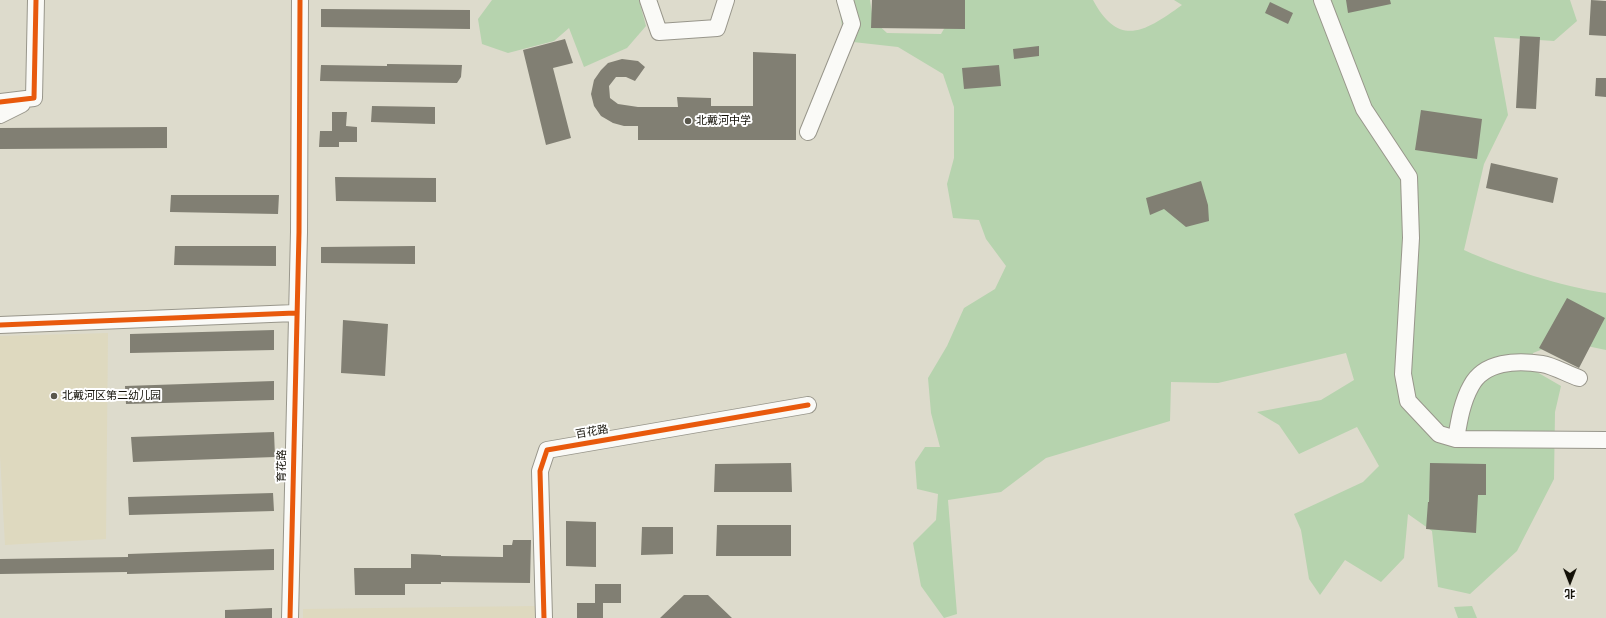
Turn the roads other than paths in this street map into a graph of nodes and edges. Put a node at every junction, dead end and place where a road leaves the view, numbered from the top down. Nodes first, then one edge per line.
1 (36, 0) edge
2 (300, 0) edge
3 (648, 0) edge
4 (726, 0) edge
5 (846, 0) edge
6 (1322, 0) edge
7 (34, 98) junction
8 (0, 102) edge
9 (0, 115) edge
10 (808, 132) dead end
11 (295, 313) junction
12 (0, 325) edge
13 (1579, 378) dead end
14 (808, 405) dead end
15 (1456, 438) junction
16 (1606, 440) edge
17 (290, 618) edge
18 (544, 618) edge

1 - 7 street
2 - 11 street, 育花路
3 - 4 street
5 - 10 street
6 - 15 street
7 - 8 street
7 - 9 street
11 - 12 street
11 - 17 street, 育花路
13 - 15 street
14 - 18 street, 百花路
15 - 16 street

